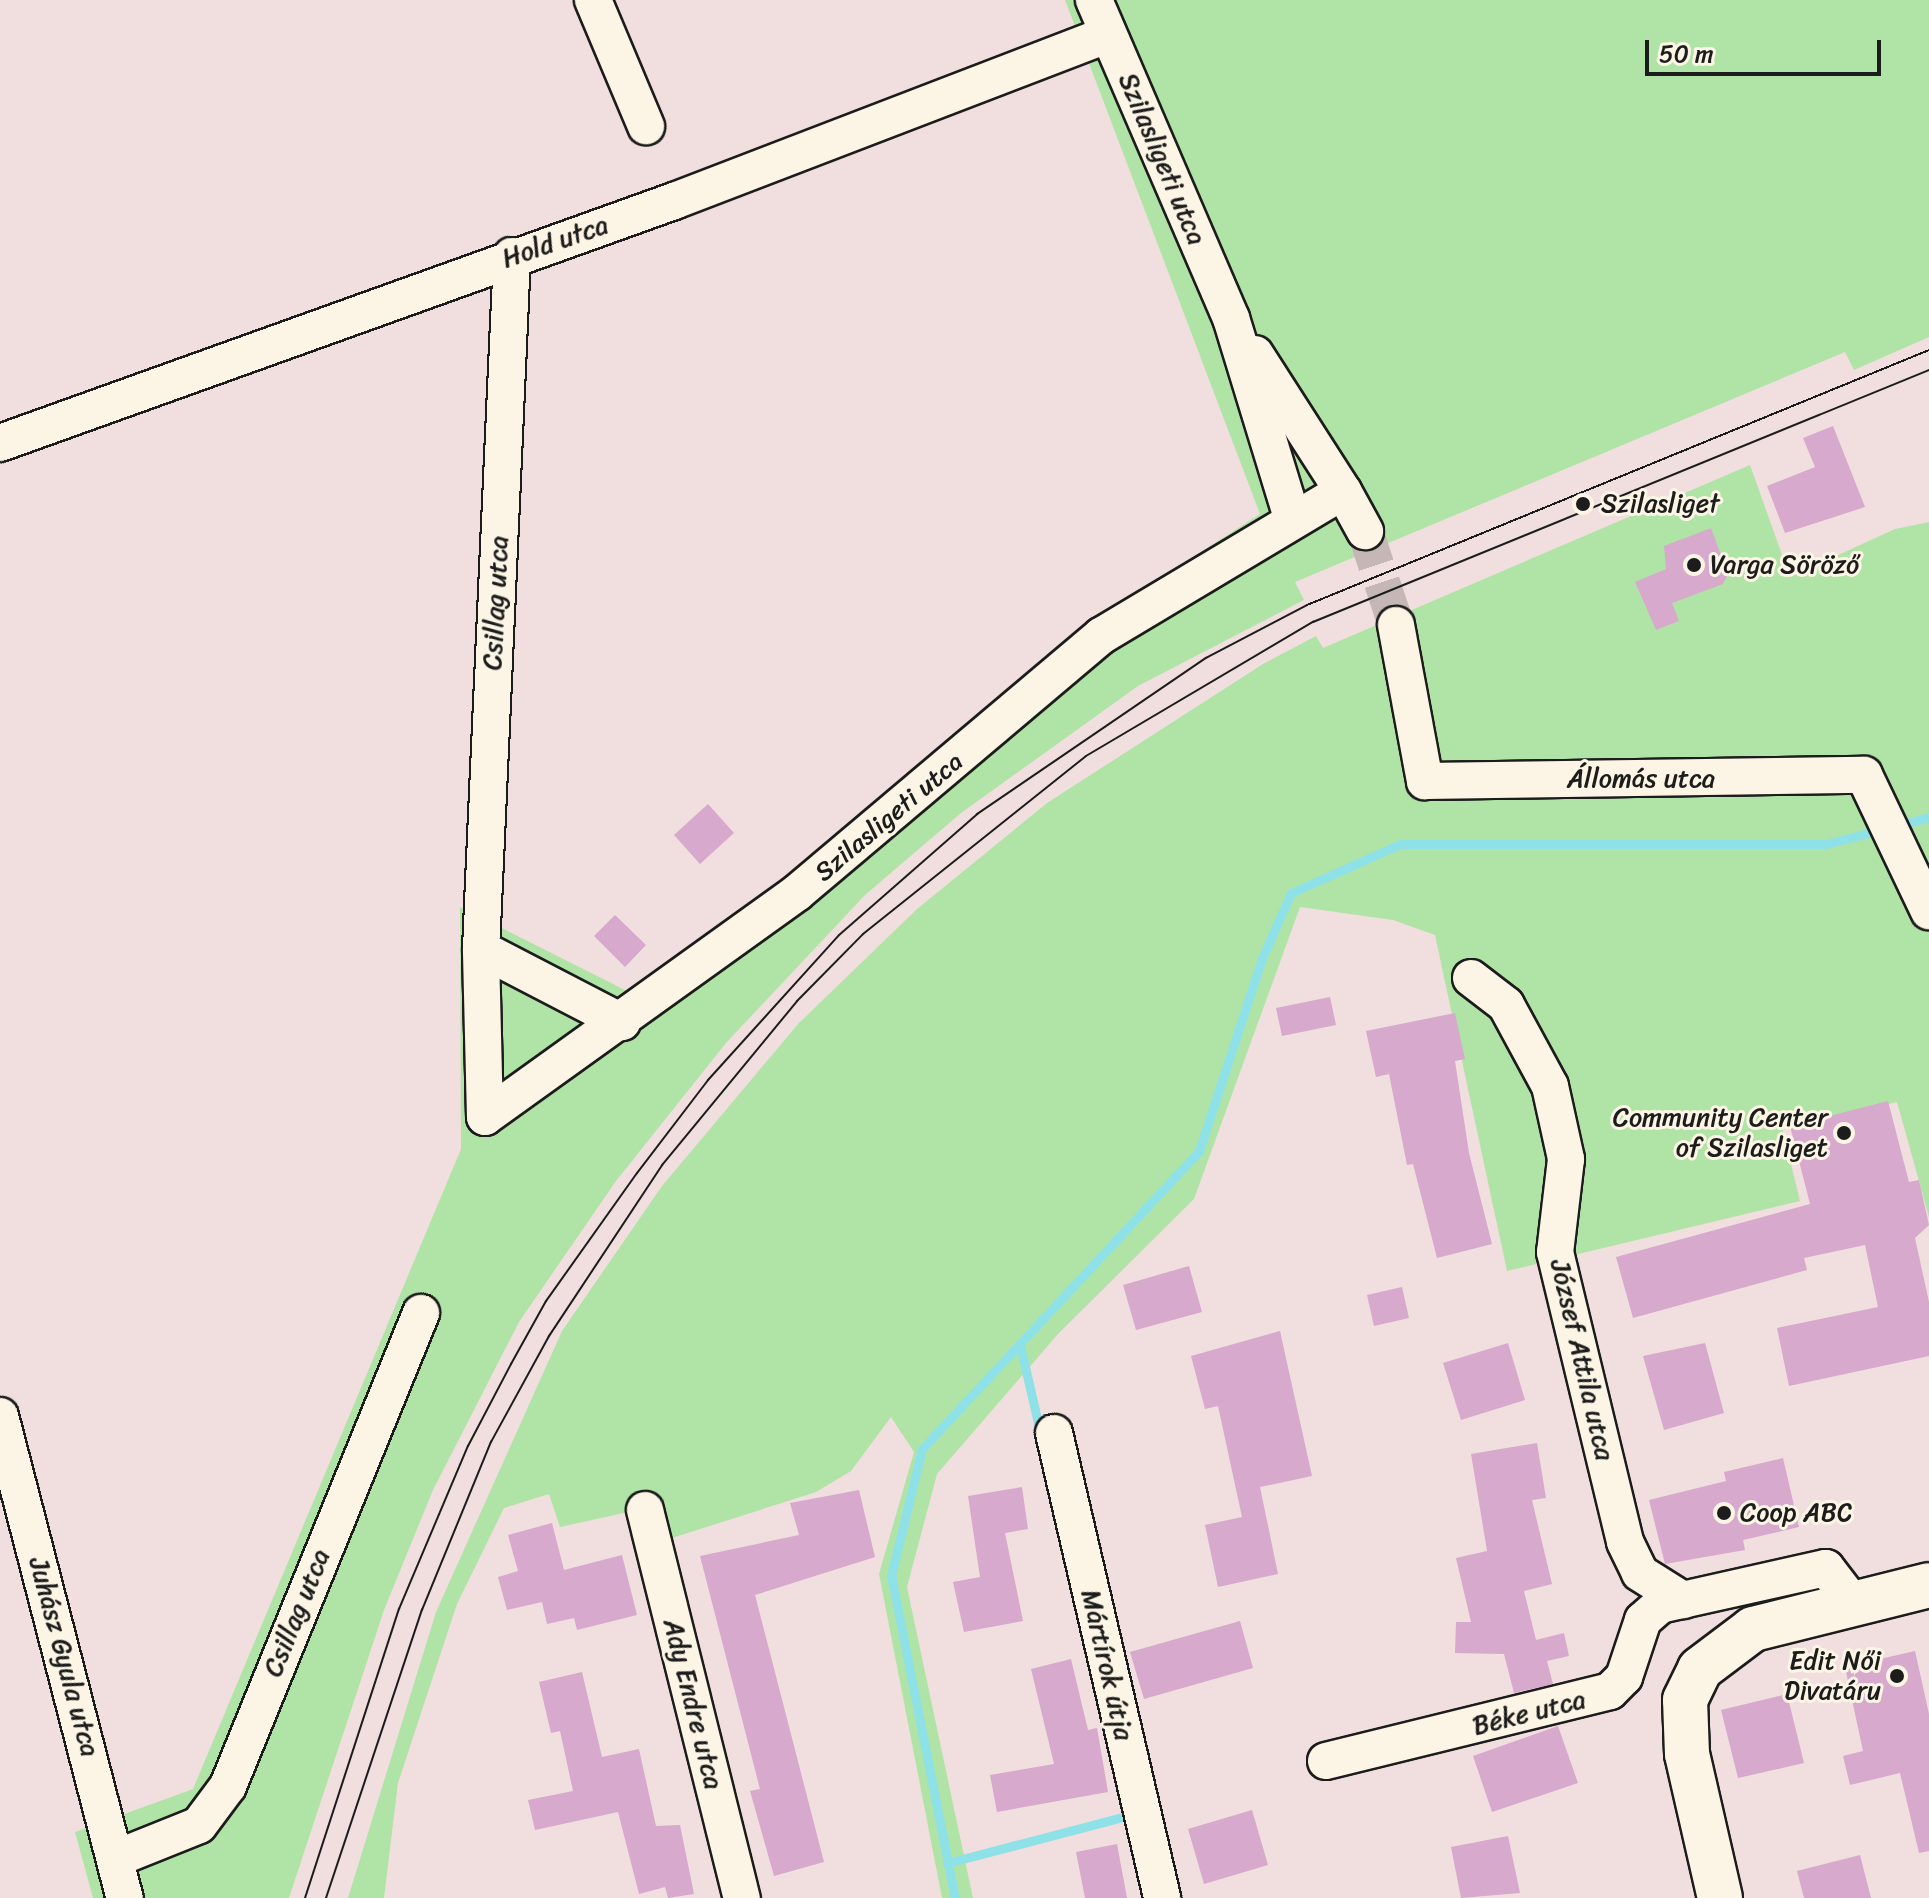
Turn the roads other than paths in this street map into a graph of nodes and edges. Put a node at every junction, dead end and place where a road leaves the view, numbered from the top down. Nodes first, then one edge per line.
1 (593, 0) edge
2 (1094, 0) edge
3 (1108, 34) junction
4 (646, 126) dead end
5 (512, 256) junction
6 (1231, 318) junction
7 (0, 443) edge
8 (1343, 491) junction
9 (1292, 518) junction
10 (1365, 531) tunnel mouth
11 (1396, 625) tunnel mouth
12 (1929, 911) edge
13 (481, 949) junction
14 (1471, 978) dead end
15 (622, 1022) junction
16 (485, 1117) joint
17 (421, 1313) dead end
18 (0, 1416) edge
19 (1054, 1433) dead end
20 (645, 1510) dead end
21 (1929, 1585) edge
22 (1683, 1600) junction
23 (1853, 1603) junction
24 (1326, 1761) dead end
25 (117, 1858) junction
26 (125, 1898) edge
27 (742, 1898) edge
28 (1162, 1898) edge
29 (1720, 1898) edge

1 - 4 street
2 - 3 street, Szilasligeti utca
3 - 5 street, Hold utca
3 - 6 street, Szilasligeti utca
5 - 7 street, Hold utca
5 - 13 street, Csillag utca
6 - 8 street, Szilasligeti utca
6 - 9 street, Szilasligeti utca
8 - 9 street, Szilasligeti utca
8 - 10 street, Szilasligeti utca
9 - 15 street, Szilasligeti utca
11 - 12 street, Állomás utca
13 - 15 street
13 - 16 street, Csillag utca
14 - 22 street, József Attila utca
15 - 16 street, Szilasligeti utca
17 - 25 street, Csillag utca
18 - 25 street, Juhász Gyula utca
19 - 28 street, Mártírok útja
20 - 27 street, Ady Endre utca
21 - 23 street
22 - 23 street, Béke utca
22 - 24 street, Béke utca
23 - 29 street
25 - 26 street, Juhász Gyula utca

